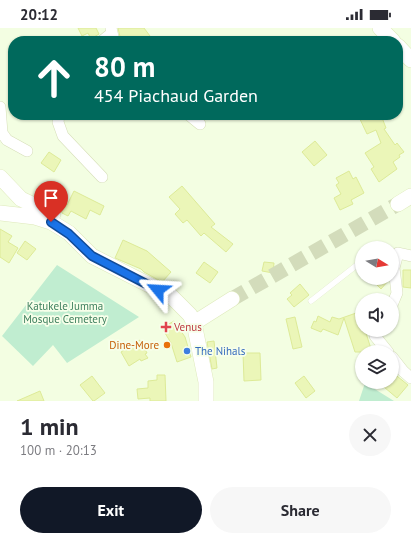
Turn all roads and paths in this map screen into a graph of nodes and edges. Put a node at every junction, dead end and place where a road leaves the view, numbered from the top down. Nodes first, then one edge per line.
1 (380, 28) edge
2 (388, 36) edge
3 (403, 51) edge
4 (411, 60) edge
5 (0, 107) edge
6 (58, 120) edge
7 (195, 120) edge
8 (200, 124) dead end
9 (27, 151) dead end
10 (0, 177) edge
11 (102, 177) dead end
12 (411, 196) edge
13 (398, 204) tunnel mouth
14 (0, 213) edge
15 (399, 254) edge
16 (92, 256) junction
17 (411, 256) edge
18 (355, 266) edge
19 (232, 299) tunnel mouth
20 (311, 301) dead end
21 (194, 323) junction
22 (376, 337) edge
23 (382, 345) edge
24 (399, 366) edge
25 (411, 378) edge
26 (206, 401) edge

1 - 2 street
3 - 4 street
5 - 9 street
6 - 11 street
7 - 8 street
10 - 16 street
12 - 13 street
14 - 16 street
15 - 17 street
16 - 21 street
18 - 20 lane
19 - 21 street
21 - 26 street
22 - 23 street
24 - 25 street

